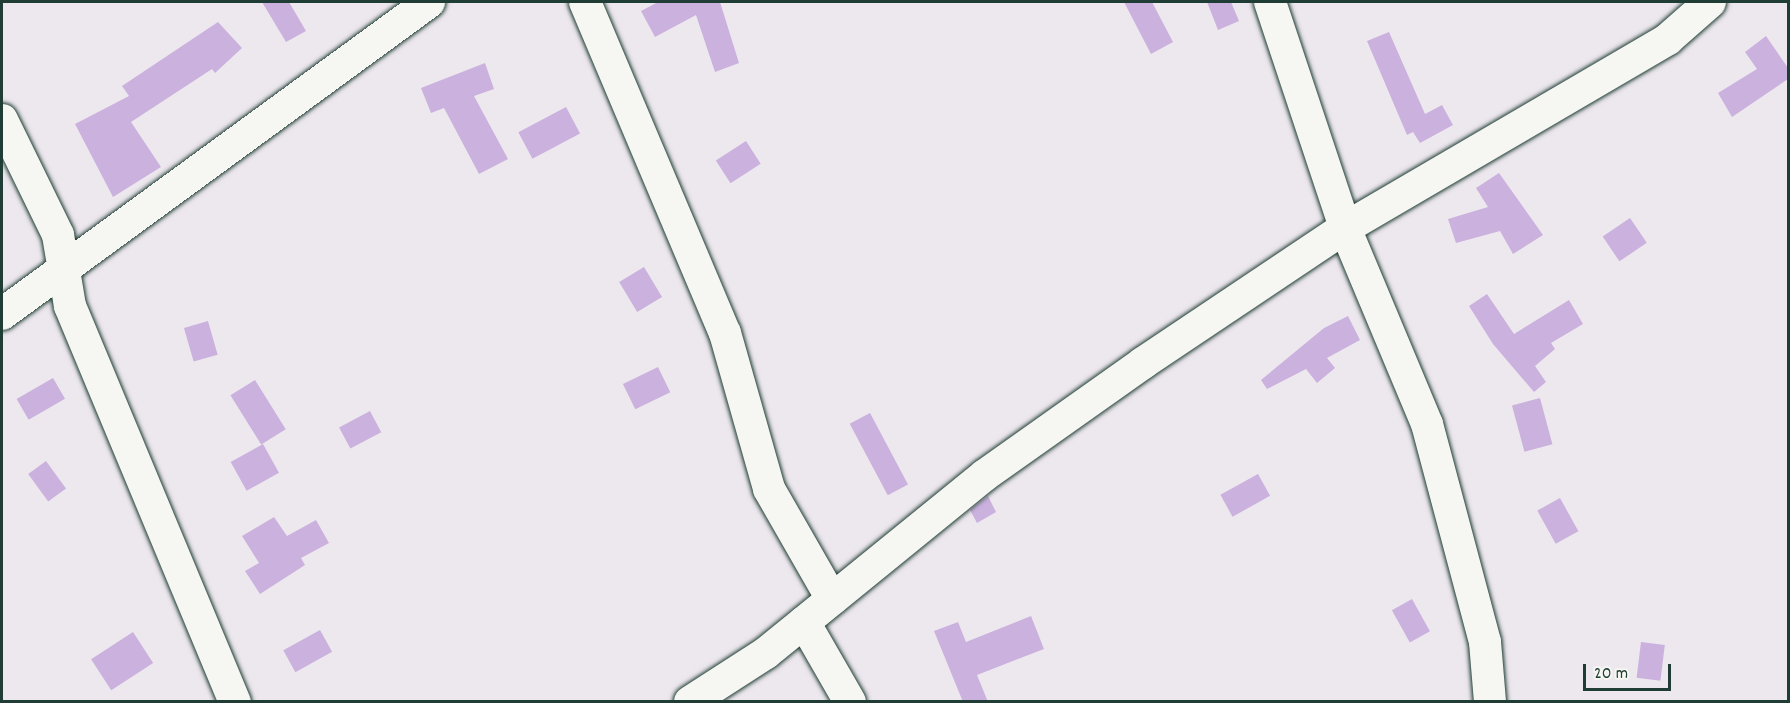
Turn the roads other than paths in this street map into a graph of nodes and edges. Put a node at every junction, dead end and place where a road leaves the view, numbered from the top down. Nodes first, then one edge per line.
1 (429, 2) edge
2 (585, 2) edge
3 (1270, 2) edge
4 (1710, 2) edge
5 (2, 120) edge
6 (1345, 228) junction
7 (65, 272) junction
8 (2, 314) edge
9 (832, 599) junction
10 (804, 622) junction
11 (235, 702) edge
12 (690, 702) edge
13 (850, 702) edge
14 (1490, 702) edge

1 - 7 street
2 - 9 street
3 - 6 street
4 - 6 street
5 - 7 street
6 - 9 street
6 - 14 street
7 - 8 street
7 - 11 street
9 - 10 street
10 - 12 street
10 - 13 street

